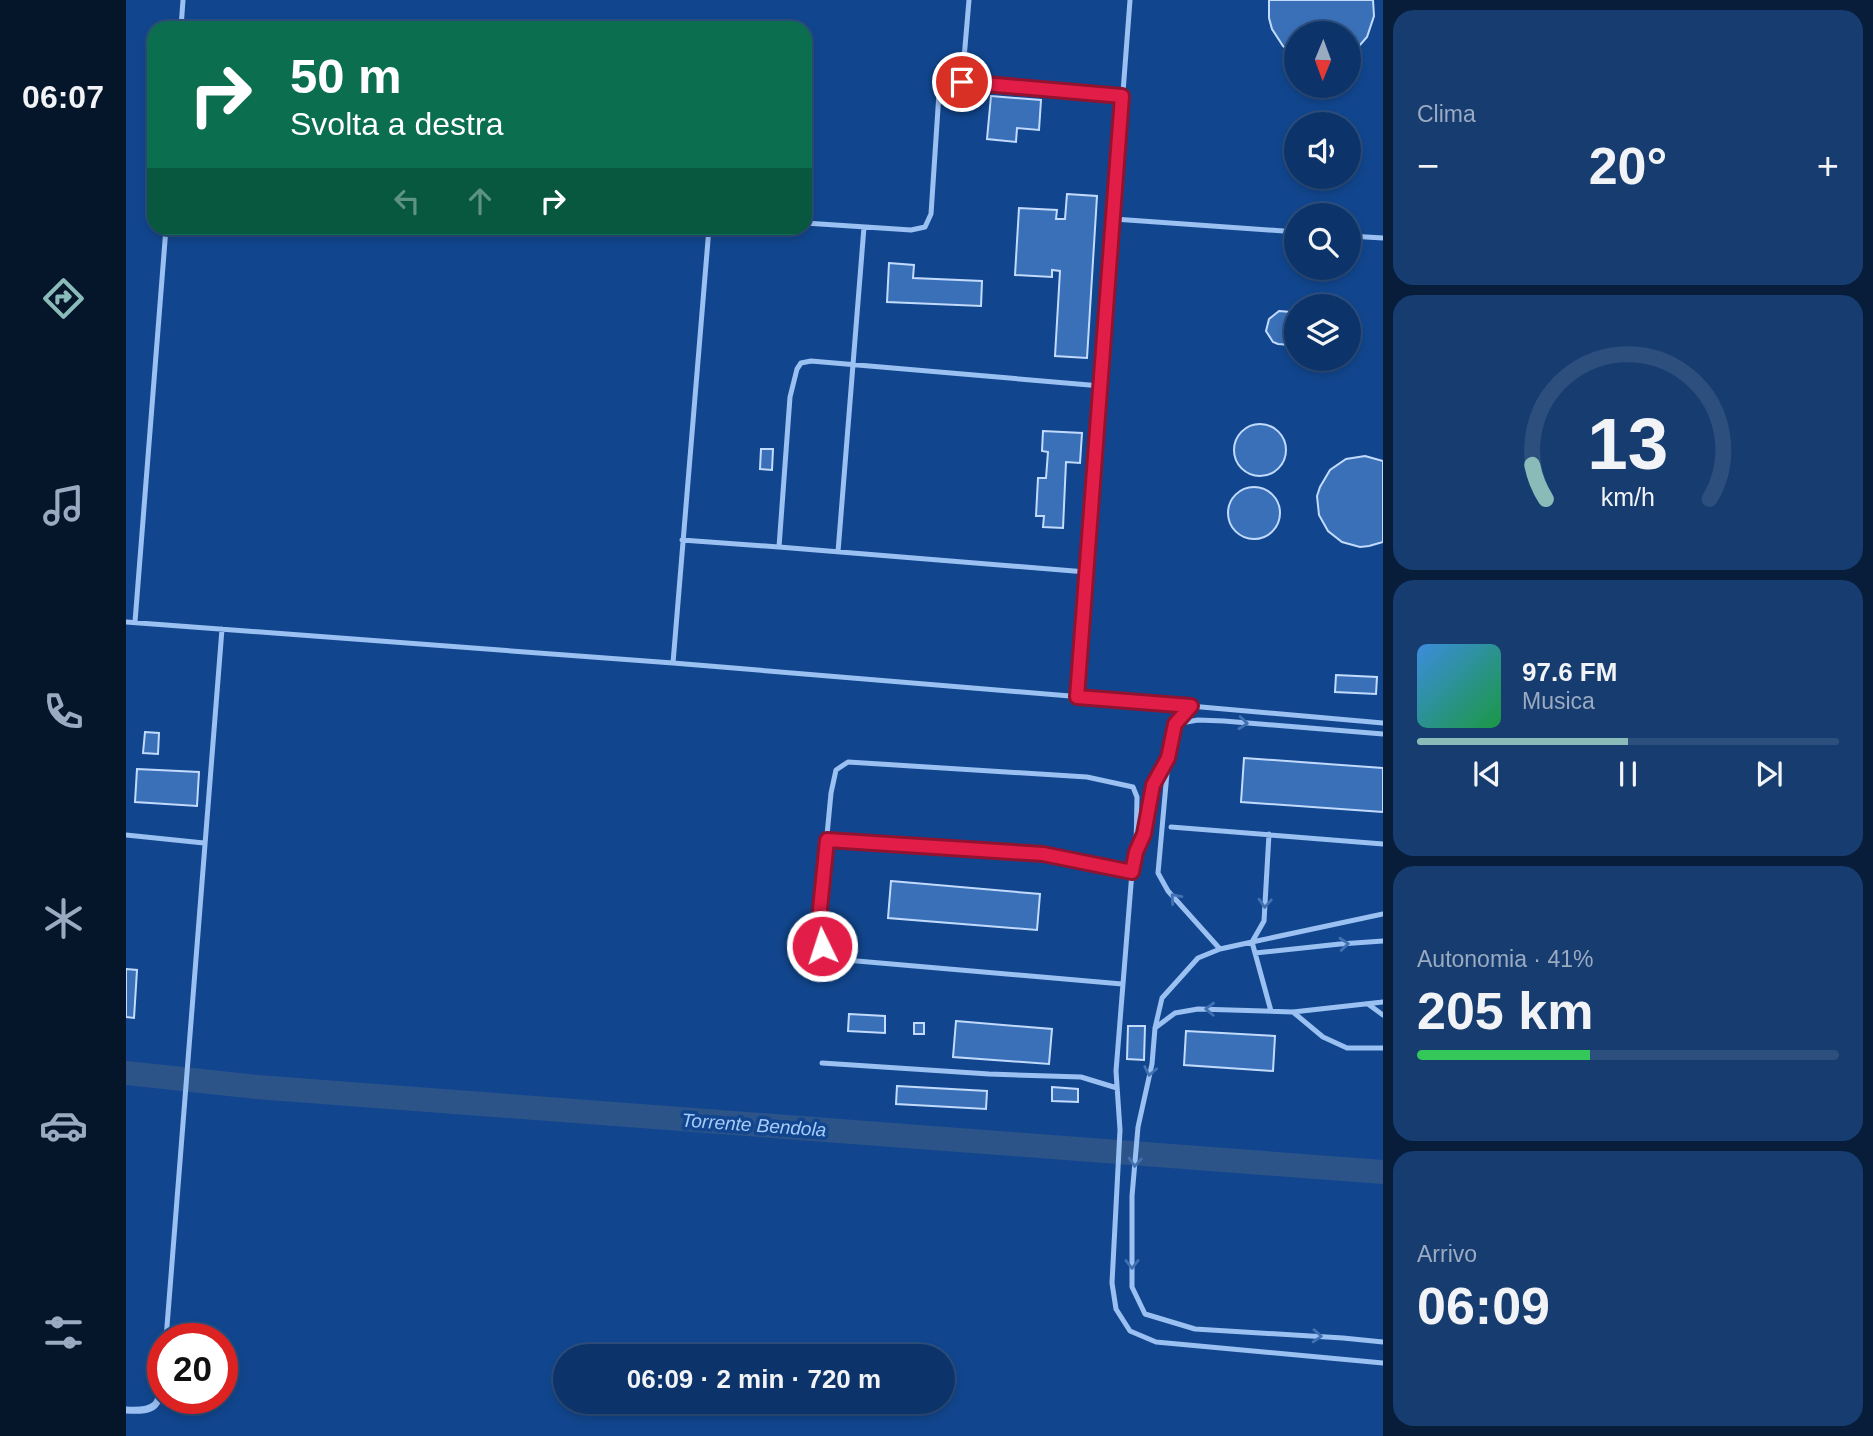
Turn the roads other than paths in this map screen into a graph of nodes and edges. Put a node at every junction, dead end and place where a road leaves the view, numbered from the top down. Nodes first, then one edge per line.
1 (183, 0) edge
2 (969, 0) edge
3 (1130, 0) edge
4 (182, 21) edge
5 (962, 82) junction
6 (1122, 96) junction
7 (1114, 219) junction
8 (812, 223) edge
9 (864, 227) junction
10 (1284, 231) edge
11 (165, 235) edge
12 (708, 235) edge
13 (1361, 237) edge
14 (1383, 238) edge
15 (854, 365) junction
16 (1101, 386) junction
17 (682, 540) junction
18 (779, 547) junction
19 (838, 552) junction
20 (1086, 572) junction
21 (126, 622) edge
22 (135, 622) junction
23 (222, 629) junction
24 (673, 663) junction
25 (1077, 697) junction
26 (1191, 706) junction
27 (1383, 723) edge
28 (1175, 724) junction
29 (1383, 734) edge
30 (1168, 758) junction
31 (1171, 827) dead end
32 (1269, 834) junction
33 (126, 835) edge
34 (827, 840) junction
35 (204, 843) junction
36 (1383, 844) edge
37 (1136, 852) junction
38 (1132, 872) junction
39 (1383, 914) edge
40 (1383, 941) edge
41 (1252, 942) junction
42 (1220, 949) junction
43 (1255, 953) junction
44 (1122, 984) junction
45 (1383, 1002) edge
46 (1368, 1004) junction
47 (1271, 1011) junction
48 (1293, 1012) junction
49 (1383, 1015) edge
50 (1155, 1028) junction
51 (1383, 1048) edge
52 (822, 1063) dead end
53 (1117, 1088) junction
54 (167, 1323) edge
55 (1383, 1342) edge
56 (1383, 1363) edge
57 (147, 1409) edge
58 (126, 1410) edge

1 - 4 lane
2 - 5 lane
3 - 6 lane
5 - 6 lane
5 - 9 lane
6 - 7 lane
7 - 10 lane
7 - 16 lane
8 - 9 lane
9 - 15 lane
11 - 22 lane
12 - 17 lane
13 - 14 lane
15 - 16 lane
15 - 18 lane
15 - 19 lane
16 - 20 lane
17 - 18 lane
17 - 24 lane
18 - 19 lane
19 - 20 lane
20 - 25 lane
21 - 22 lane
22 - 23 lane
23 - 24 lane
23 - 35 lane
24 - 25 lane
25 - 26 lane
26 - 27 lane
26 - 28 lane
28 -> 29 lane
28 - 30 lane
30 - 37 lane
42 -> 30 lane
31 - 32 lane
32 - 36 lane
32 -> 41 lane
33 - 35 lane
34 - 37 lane
34 - 38 lane
34 - 44 lane
35 - 54 lane
37 - 38 lane
38 - 44 lane
39 - 41 lane
43 -> 40 lane
41 - 42 lane
41 - 43 lane
42 - 50 lane
43 - 47 lane
44 - 53 lane
45 - 46 lane
46 - 48 lane
46 - 49 lane
47 - 48 lane
47 -> 50 lane
48 - 51 lane
50 -> 55 lane
52 - 53 lane
53 - 56 lane
57 - 58 street

